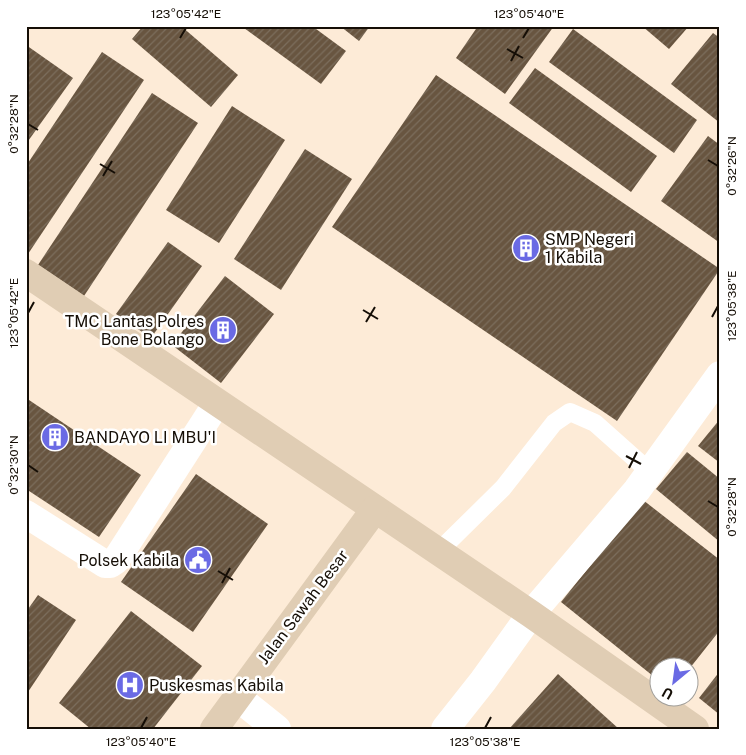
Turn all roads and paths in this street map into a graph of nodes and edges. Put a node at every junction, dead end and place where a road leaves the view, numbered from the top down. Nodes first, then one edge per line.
1 (26, 273) edge
2 (720, 375) edge
3 (217, 403) junction
4 (650, 472) junction
5 (375, 509) junction
6 (26, 514) edge
7 (438, 552) junction
8 (531, 614) junction
9 (236, 696) junction
10 (214, 729) edge
11 (277, 729) edge
12 (446, 729) edge
13 (695, 729) edge

1 - 3 main road
2 - 4 street
3 - 5 main road
3 - 6 street
4 - 7 lane
4 - 8 street
5 - 7 main road
5 - 9 main road, Jalan Sawah Besar
7 - 8 main road
8 - 12 street
8 - 13 main road
9 - 10 main road, Jalan Sawah Besar
9 - 11 street

